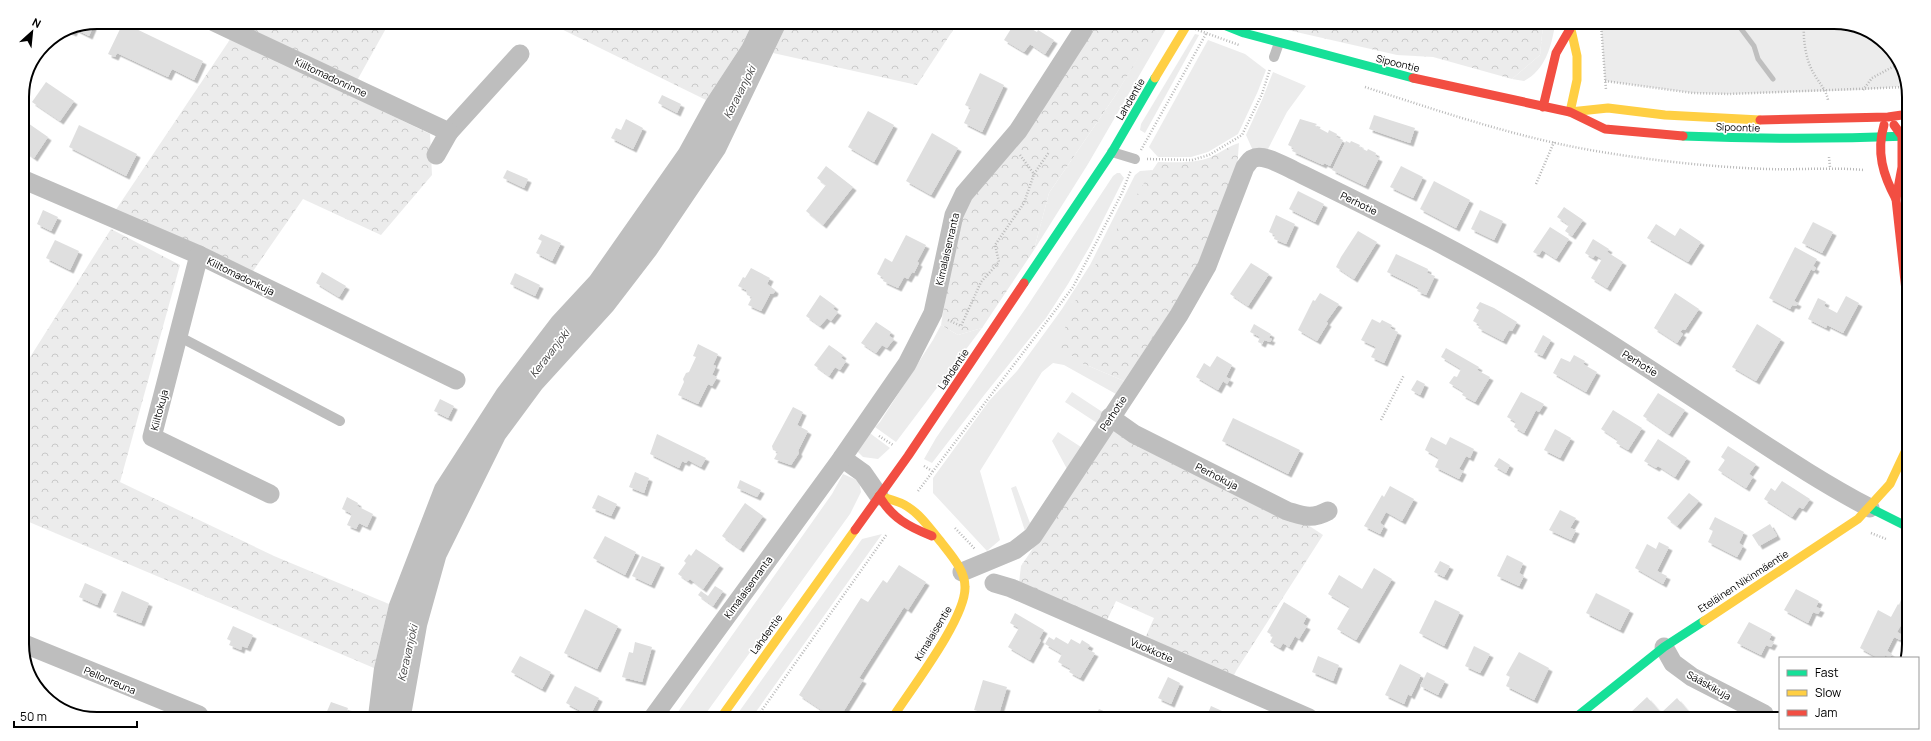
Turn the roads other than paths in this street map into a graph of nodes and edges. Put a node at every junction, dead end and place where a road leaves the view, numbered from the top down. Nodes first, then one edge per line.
1 (229, 29) edge
2 (1182, 29) edge
3 (1234, 29) edge
4 (1569, 29) edge
5 (1570, 29) edge
6 (1083, 30) dead end
7 (1278, 43) junction
8 (520, 54) dead end
9 (1274, 57) road end
10 (1543, 107) junction
11 (1570, 112) junction
12 (1902, 115) edge
13 (1888, 117) junction
14 (449, 132) junction
15 (1902, 133) edge
16 (1902, 136) edge
17 (1879, 138) junction
18 (1112, 152) junction
19 (436, 155) dead end
20 (1135, 159) road end
21 (1902, 167) edge
22 (29, 182) edge
23 (1896, 199) junction
24 (1902, 254) edge
25 (200, 255) junction
26 (178, 336) junction
27 (456, 380) dead end
28 (1110, 418) junction
29 (340, 420) dead end
30 (842, 458) junction
31 (1902, 458) edge
32 (270, 494) dead end
33 (879, 496) junction
34 (1870, 508) junction
35 (1328, 511) dead end
36 (1902, 524) edge
37 (936, 537) junction
38 (962, 572) junction
39 (994, 583) dead end
40 (29, 646) edge
41 (1664, 647) junction
42 (192, 712) edge
43 (657, 712) edge
44 (725, 712) edge
45 (896, 712) edge
46 (1295, 712) edge
47 (1583, 712) edge
48 (1760, 712) edge

1 - 14 street, Kiiltomadonrinne
2 - 18 street, Lahdentie
3 - 7 street, Sipoontie
4 - 10 street
5 - 11 street
6 - 30 street, Kimalaisenranta
7 - 9 lane
7 - 10 street, Sipoontie
8 - 14 street
10 - 11 street, Sipoontie
11 - 13 street, Sipoontie
11 - 17 street, Sipoontie
12 - 13 street, Sipoontie
13 - 15 street
13 - 17 street
14 - 19 street
16 - 17 street, Sipoontie
17 - 23 street
18 - 20 lane
18 - 33 street, Lahdentie
21 - 23 street
22 - 25 street, Kiiltomadonkuja
23 - 24 street
25 - 26 street, Kiiltokuja
25 - 27 street, Kiiltomadonkuja
26 - 29 lane
26 - 32 street, Kiiltokuja
28 - 34 street, Perhotie
28 - 35 street, Perhokuja
28 - 38 street, Perhotie
30 - 33 street
30 - 43 street, Kimalaisenranta
31 - 34 street, Eteläinen Nikinmäentie
33 - 37 street, Kimalaisentie
33 - 37 street
33 - 44 street, Lahdentie
34 - 36 street, Perhotie
34 - 41 street, Eteläinen Nikinmäentie
37 - 38 street, Kimalaisentie
38 - 45 street, Kimalaisentie
39 - 46 street, Vuokkotie
40 - 42 street, Pellonreuna
41 - 47 street, Eteläinen Nikinmäentie
41 - 48 street, Sääskikuja

